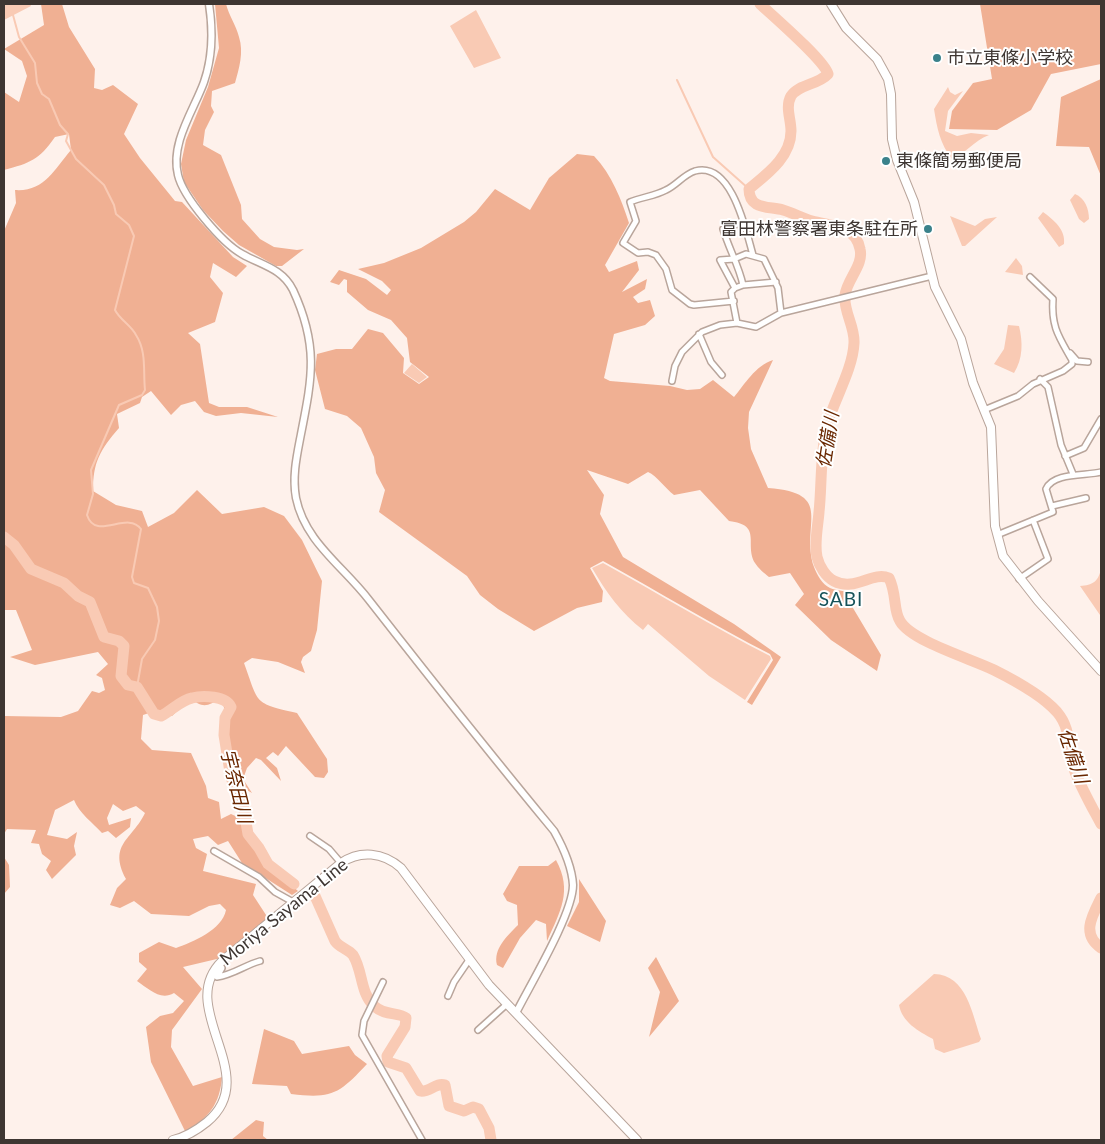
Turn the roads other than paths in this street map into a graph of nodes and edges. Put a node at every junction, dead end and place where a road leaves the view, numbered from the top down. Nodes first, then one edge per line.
1 (209, 4) edge
2 (830, 4) edge
3 (744, 222) junction
4 (753, 255) junction
5 (734, 259) junction
6 (932, 276) junction
7 (1030, 276) dead end
8 (776, 282) junction
9 (743, 286) junction
10 (736, 288) junction
11 (734, 301) junction
12 (781, 314) junction
13 (737, 323) junction
14 (699, 334) junction
15 (1068, 353) junction
16 (1088, 362) dead end
17 (722, 375) dead end
18 (1040, 380) junction
19 (672, 381) dead end
20 (984, 410) junction
21 (1101, 419) edge
22 (1065, 456) junction
23 (1101, 472) edge
24 (1073, 474) junction
25 (1086, 498) dead end
26 (1052, 506) junction
27 (1034, 520) junction
28 (997, 535) junction
29 (1019, 579) junction
30 (1101, 671) edge
31 (310, 836) dead end
32 (214, 851) dead end
33 (341, 863) junction
34 (293, 902) junction
35 (469, 960) junction
36 (260, 961) dead end
37 (219, 964) junction
38 (383, 982) dead end
39 (448, 996) dead end
40 (507, 1004) junction
41 (516, 1013) junction
42 (478, 1030) dead end
43 (173, 1140) edge
44 (422, 1140) edge
45 (637, 1140) edge

1 - 41 street
2 - 6 main road
3 - 4 street
3 - 5 street
3 - 11 street
4 - 5 street
4 - 8 street
5 - 9 street
5 - 10 street
6 - 12 street
6 - 20 main road
7 - 15 street
8 - 9 street
8 - 12 street
9 - 10 street
10 - 11 street
11 - 13 street
12 - 13 street
13 - 14 street
14 - 17 street
14 - 19 street
15 - 16 street
15 - 18 street
18 - 20 street
18 - 22 street
20 - 28 main road
21 - 22 street
22 - 24 street
23 - 24 street
24 - 26 street
25 - 26 street
26 - 27 street
27 - 28 street
27 - 29 street
28 - 29 main road
29 - 30 main road
31 - 33 street
32 - 34 street
33 - 34 main road, Moriya Sayama Line
33 - 35 main road, Moriya Sayama Line
34 - 37 main road, Moriya Sayama Line
35 - 39 street
35 - 40 main road, Moriya Sayama Line
36 - 37 street
37 - 43 main road, Moriya Sayama Line
38 - 44 street
40 - 41 main road, Moriya Sayama Line
40 - 42 street
41 - 45 main road, Moriya Sayama Line

